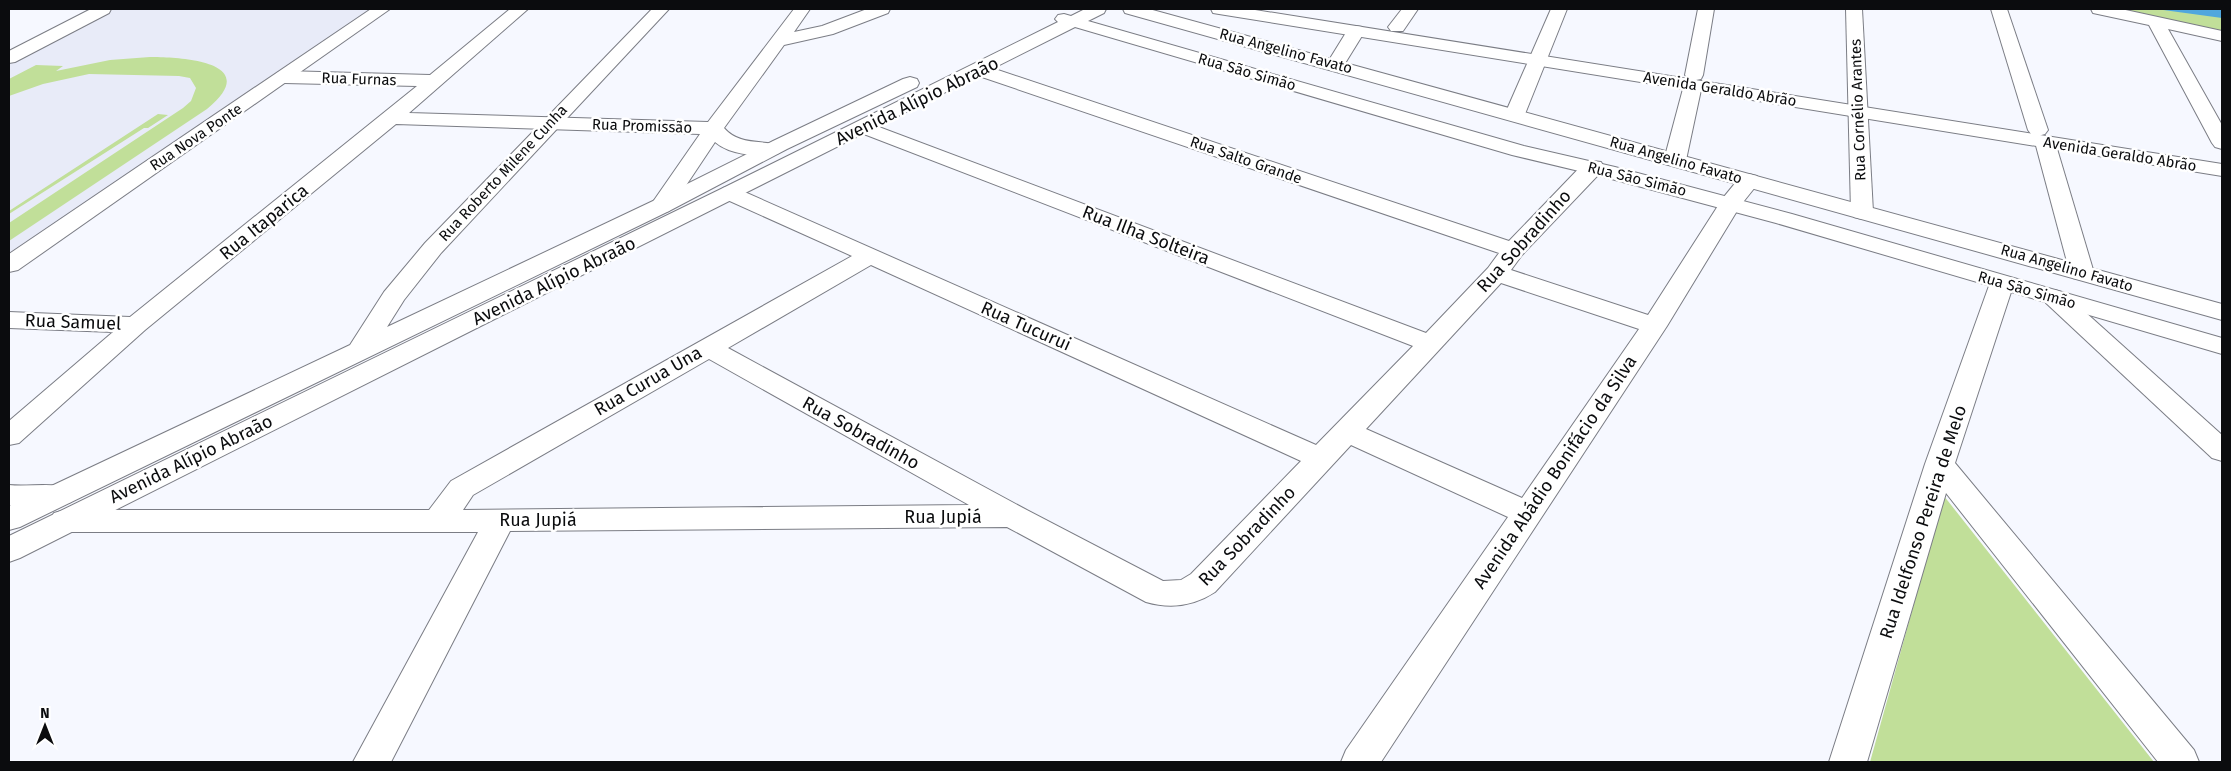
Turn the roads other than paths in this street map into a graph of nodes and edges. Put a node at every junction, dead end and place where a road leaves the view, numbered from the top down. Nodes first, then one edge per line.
1 (102, 9) edge
2 (382, 9) edge
3 (520, 9) edge
4 (661, 9) edge
5 (802, 9) edge
6 (882, 9) edge
7 (1098, 9) edge
8 (1131, 9) edge
9 (1218, 9) edge
10 (1282, 9) edge
11 (1410, 9) edge
12 (1559, 9) edge
13 (1706, 9) edge
14 (1854, 9) edge
15 (1999, 9) edge
16 (2099, 9) edge
17 (1259, 12) edge
18 (1062, 15) edge
19 (2155, 21) junction
20 (1398, 27) junction
21 (1356, 31) junction
22 (2222, 36) edge
23 (779, 41) junction
24 (1539, 56) junction
25 (9, 58) edge
26 (1334, 64) junction
27 (980, 70) junction
28 (284, 77) junction
29 (1693, 80) junction
30 (433, 81) junction
31 (1858, 106) junction
32 (1514, 114) junction
33 (391, 118) junction
34 (550, 123) junction
35 (863, 127) junction
36 (714, 128) junction
37 (2041, 136) junction
38 (2222, 142) edge
39 (772, 149) junction
40 (801, 158) junction
41 (1675, 160) junction
42 (2222, 160) edge
43 (1592, 167) junction
44 (2222, 170) edge
45 (1740, 192) junction
46 (732, 193) junction
47 (660, 206) junction
48 (1862, 212) junction
49 (1513, 250) junction
50 (870, 256) junction
51 (9, 265) edge
52 (2082, 272) junction
53 (1497, 273) junction
54 (2002, 283) junction
55 (2055, 298) junction
56 (2222, 312) edge
57 (9, 320) edge
58 (136, 325) junction
59 (1654, 326) junction
60 (1429, 343) junction
61 (2222, 346) edge
62 (707, 347) junction
63 (360, 350) junction
64 (1347, 432) junction
65 (9, 436) edge
66 (2222, 451) edge
67 (1321, 459) junction
68 (1940, 464) junction
69 (9, 495) edge
70 (63, 508) junction
71 (1527, 513) junction
72 (1012, 516) junction
73 (9, 519) edge
74 (500, 520) junction
75 (438, 521) junction
76 (9, 550) edge
77 (372, 762) edge
78 (1360, 762) edge
79 (1848, 762) edge
80 (2180, 762) edge

1 - 25 street
2 - 28 street, Rua Nova Ponte
3 - 30 street, Rua Itaparica
4 - 34 street, Rua Roberto Milene Cunha
5 - 23 street
6 - 23 street
7 - 18 street, Avenida Alípio Abraão
8 - 26 street, Rua Angelino Favato
9 - 17 street, Avenida Geraldo Abrão
10 - 20 street, Avenida Geraldo Abrão
11 - 20 street
12 - 24 street
13 - 29 street
14 - 31 street, Rua Cornélio Arantes
15 - 37 street
16 - 19 street
17 - 21 street, Avenida Geraldo Abrão
18 - 27 street, Avenida Alípio Abraão
18 - 39 street, Avenida Alípio Abraão
18 - 43 street, Rua São Simão
19 - 22 street
19 - 38 street
20 - 24 street, Avenida Geraldo Abrão
21 - 24 street, Avenida Geraldo Abrão
21 - 26 street
23 - 36 street
24 - 29 street, Avenida Geraldo Abrão
24 - 32 street
26 - 32 street, Rua Angelino Favato
27 - 35 street, Avenida Alípio Abraão
27 - 49 street, Rua Salto Grande
28 - 30 street, Rua Furnas
28 - 51 street, Rua Nova Ponte
29 - 31 street, Avenida Geraldo Abrão
29 - 41 street
30 - 33 street, Rua Itaparica
31 - 37 street, Avenida Geraldo Abrão
31 - 48 street, Rua Cornélio Arantes
32 - 41 street, Rua Angelino Favato
33 - 34 street, Rua Promissão
33 - 58 street, Rua Itaparica
34 - 36 street, Rua Promissão
34 - 63 street, Rua Roberto Milene Cunha
35 - 40 street, Avenida Alípio Abraão
35 - 60 street, Rua Ilha Solteira
36 - 39 street
36 - 47 street
37 - 42 street, Avenida Geraldo Abrão
37 - 44 street, Avenida Geraldo Abrão
37 - 52 street
39 - 40 street
39 - 47 street, Avenida Alípio Abraão
40 - 46 street, Avenida Alípio Abraão
41 - 45 street, Rua Angelino Favato
43 - 45 street, Rua São Simão
43 - 49 street, Rua Sobradinho
45 - 48 street, Rua Angelino Favato
45 - 54 street, Rua São Simão
45 - 59 street, Avenida Abádio Bonifácio da Silva
46 - 50 street, Rua Tucurui
46 - 70 street, Avenida Alípio Abraão
47 - 63 street, Avenida Alípio Abraão
48 - 52 street, Rua Angelino Favato
49 - 53 street, Rua Sobradinho
50 - 62 street, Rua Curua Una
50 - 67 street, Rua Tucurui
52 - 56 street, Rua Angelino Favato
53 - 59 street
53 - 60 street, Rua Sobradinho
54 - 55 street, Rua São Simão
54 - 68 street, Rua Idelfonso Pereira de Melo
55 - 61 street, Rua São Simão
55 - 66 street
57 - 58 street, Rua Samuel
58 - 65 street, Rua Itaparica
59 - 71 street, Avenida Abádio Bonifácio da Silva
60 - 64 street, Rua Sobradinho
62 - 72 street, Rua Sobradinho
62 - 75 street, Rua Curua Una
63 - 70 street, Avenida Alípio Abraão
64 - 67 street, Rua Sobradinho
64 - 71 street
67 - 72 street, Rua Sobradinho
68 - 79 street, Rua Idelfonso Pereira de Melo
68 - 80 street
69 - 70 street, Avenida Alípio Abraão
70 - 73 street, Avenida Alípio Abraão
70 - 75 street, Rua Jupiá
70 - 76 street, Avenida Alípio Abraão
71 - 78 street, Avenida Abádio Bonifácio da Silva
72 - 74 street, Rua Jupiá
74 - 75 street, Rua Jupiá
74 - 77 street

